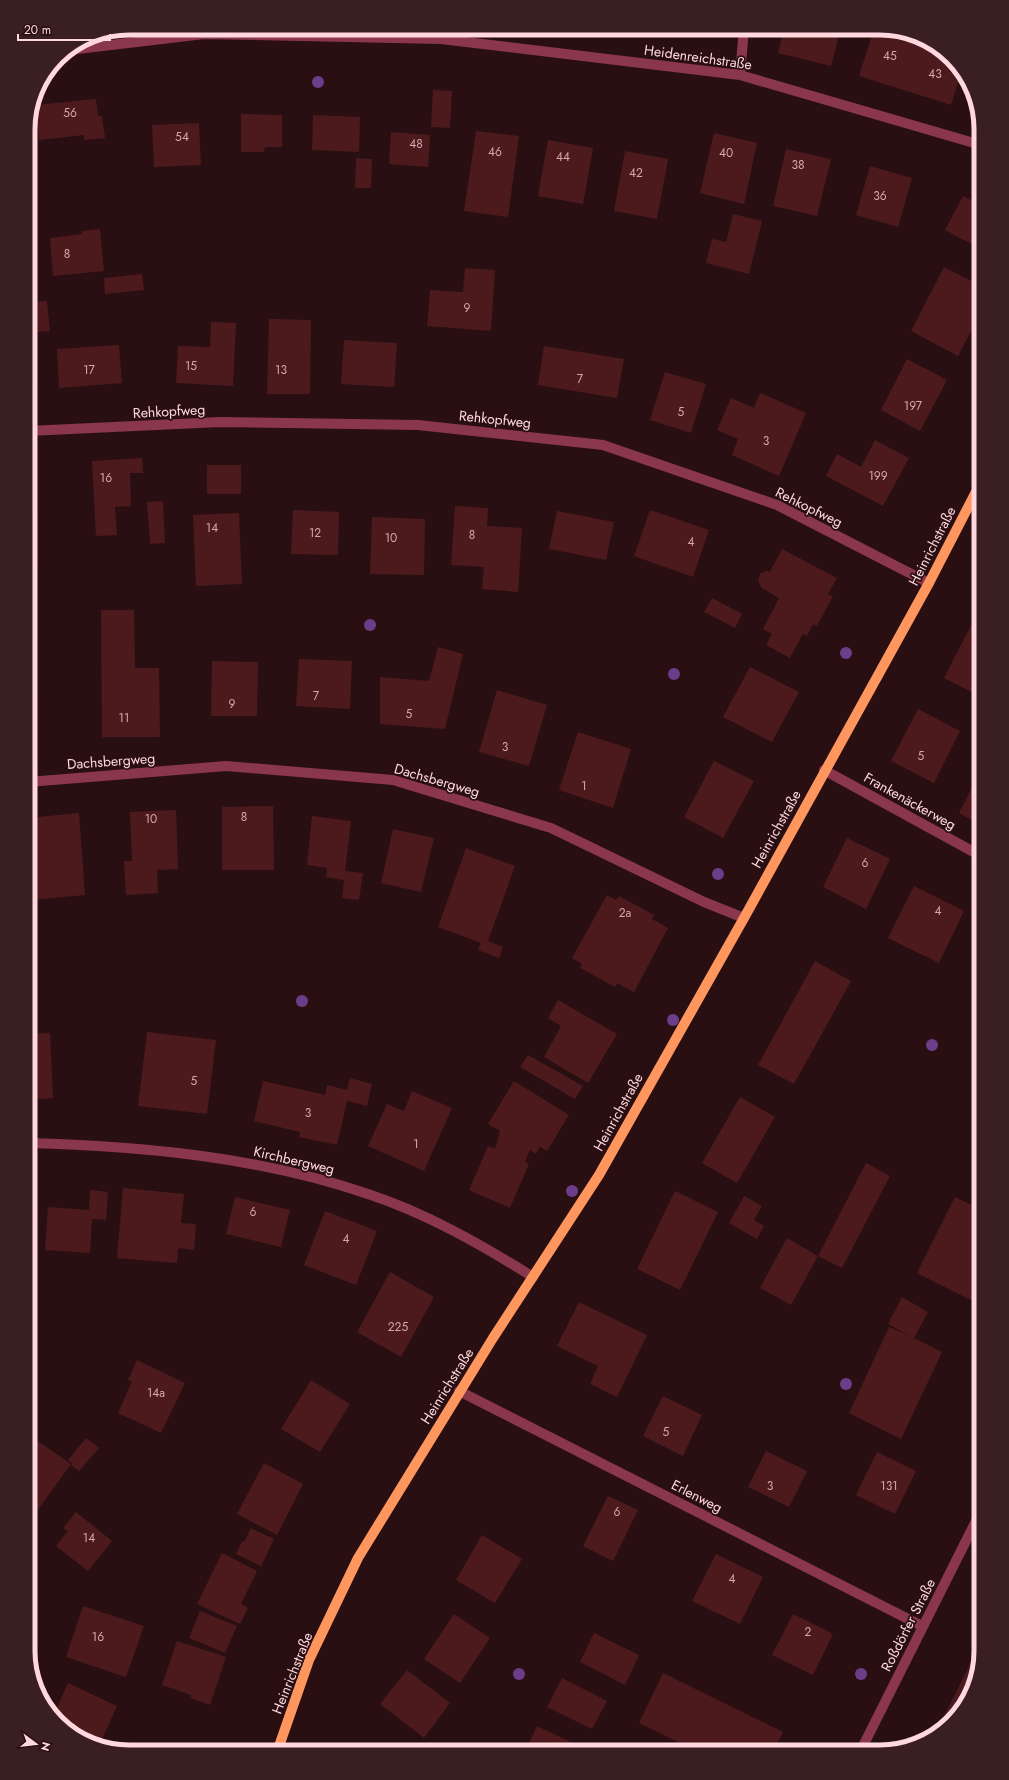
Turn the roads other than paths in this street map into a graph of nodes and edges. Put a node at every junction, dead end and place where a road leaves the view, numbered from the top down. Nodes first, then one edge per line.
1 (196, 35) edge
2 (252, 35) edge
3 (743, 35) edge
4 (81, 49) edge
5 (740, 75) junction
6 (974, 143) edge
7 (35, 431) edge
8 (974, 496) edge
9 (929, 583) junction
10 (824, 770) junction
11 (35, 781) edge
12 (974, 852) edge
13 (744, 918) junction
14 (35, 1143) edge
15 (533, 1277) junction
16 (459, 1391) junction
17 (974, 1525) edge
18 (922, 1626) junction
19 (279, 1745) edge
20 (863, 1745) edge

1 - 4 street, Heidenreichstraße
2 - 5 street, Heidenreichstraße
3 - 5 street
5 - 6 street, Heidenreichstraße
7 - 9 street, Rehkopfweg
8 - 9 main road, Heinrichstraße
9 - 10 main road, Heinrichstraße
10 - 12 street, Frankenäckerweg
10 - 13 main road, Heinrichstraße
11 - 13 street, Dachsbergweg
13 - 15 main road, Heinrichstraße
14 - 15 street, Kirchbergweg
15 - 16 main road, Heinrichstraße
16 - 18 street, Erlenweg
16 - 19 main road, Heinrichstraße
17 - 18 street, Roßdörfer Straße
18 - 20 street, Roßdörfer Straße

